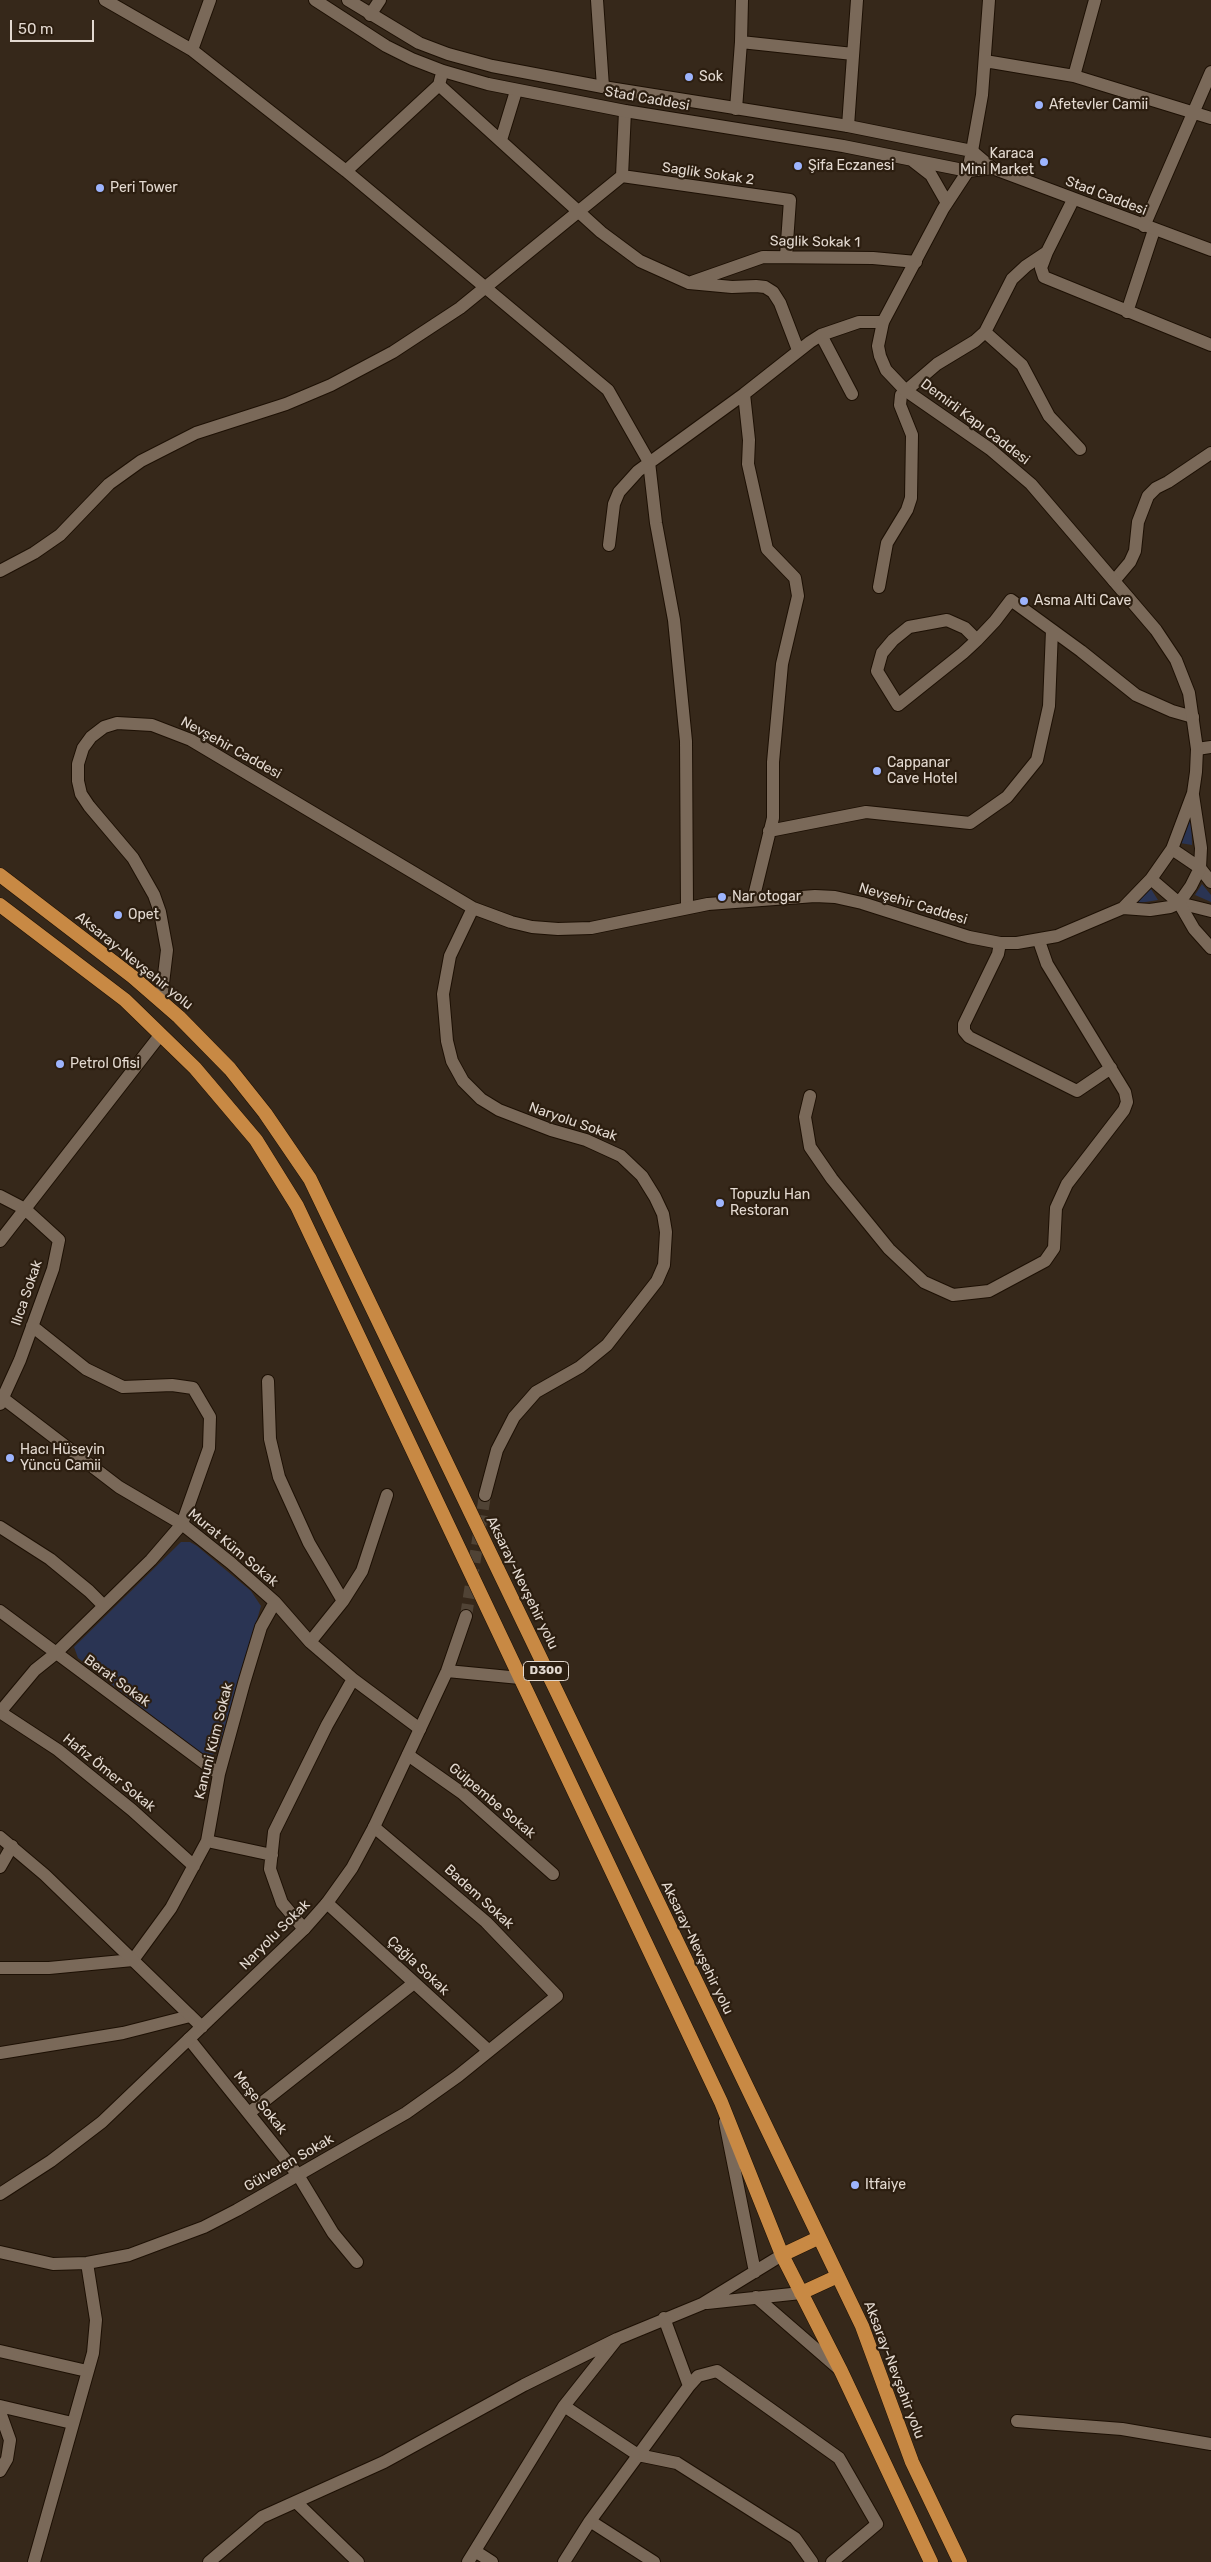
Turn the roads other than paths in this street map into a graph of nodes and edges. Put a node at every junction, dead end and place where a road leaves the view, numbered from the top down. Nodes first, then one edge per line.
1 (105, 0) edge
2 (210, 0) edge
3 (315, 0) edge
4 (348, 0) edge
5 (380, 0) edge
6 (597, 0) edge
7 (742, 0) edge
8 (857, 0) edge
9 (990, 0) edge
10 (1095, 0) edge
11 (370, 14) junction
12 (742, 42) junction
13 (192, 50) junction
14 (448, 54) junction
15 (853, 54) junction
16 (985, 61) junction
17 (443, 71) junction
18 (1211, 72) edge
19 (1074, 76) junction
20 (439, 85) junction
21 (603, 87) junction
22 (516, 90) junction
23 (736, 109) junction
24 (625, 111) junction
25 (1194, 111) junction
26 (1211, 118) edge
27 (848, 126) junction
28 (501, 140) junction
29 (972, 151) junction
30 (912, 159) junction
31 (992, 168) junction
32 (346, 171) junction
33 (968, 171) junction
34 (622, 176) junction
35 (1073, 200) junction
36 (948, 202) junction
37 (579, 211) junction
38 (1149, 228) junction
39 (1211, 250) edge
40 (1047, 252) junction
41 (786, 256) junction
42 (916, 262) junction
43 (689, 283) junction
44 (486, 288) junction
45 (1127, 312) junction
46 (883, 322) junction
47 (985, 332) junction
48 (821, 335) junction
49 (1211, 345) edge
50 (798, 350) junction
51 (906, 390) junction
52 (744, 394) junction
53 (852, 394) dead end
54 (1080, 449) dead end
55 (1211, 453) edge
56 (649, 462) junction
57 (610, 545) dead end
58 (0, 571) edge
59 (1114, 581) junction
60 (879, 587) dead end
61 (1052, 630) junction
62 (977, 640) junction
63 (1193, 717) junction
64 (1211, 747) edge
65 (1197, 749) junction
66 (1193, 793) junction
67 (769, 831) junction
68 (1172, 849) junction
69 (1200, 868) junction
70 (0, 876) edge
71 (1151, 879) junction
72 (1211, 882) edge
73 (753, 900) junction
74 (1178, 903) junction
75 (0, 904) edge
76 (473, 908) junction
77 (687, 908) junction
78 (1123, 908) junction
79 (1211, 911) edge
80 (1039, 941) junction
81 (1000, 943) junction
82 (1211, 948) edge
83 (161, 1000) junction
84 (161, 1034) junction
85 (1111, 1068) junction
86 (810, 1096) dead end
87 (0, 1196) edge
88 (25, 1209) junction
89 (0, 1241) edge
90 (32, 1326) junction
91 (268, 1381) dead end
92 (1, 1400) edge
93 (388, 1495) dead end
94 (485, 1495) tunnel mouth
95 (182, 1524) junction
96 (0, 1528) edge
97 (343, 1601) junction
98 (274, 1602) junction
99 (104, 1606) junction
100 (0, 1611) edge
101 (466, 1616) tunnel mouth
102 (310, 1642) junction
103 (55, 1654) junction
104 (447, 1671) junction
105 (520, 1678) junction
106 (354, 1680) junction
107 (0, 1712) edge
108 (420, 1729) junction
109 (408, 1755) junction
110 (218, 1774) junction
111 (374, 1827) junction
112 (0, 1837) edge
113 (207, 1841) junction
114 (12, 1846) junction
115 (272, 1855) junction
116 (194, 1866) junction
117 (0, 1867) edge
118 (553, 1874) dead end
119 (327, 1903) junction
120 (304, 1930) junction
121 (133, 1960) junction
122 (0, 1968) edge
123 (414, 1983) junction
124 (557, 1996) joint
125 (190, 2016) junction
126 (202, 2027) junction
127 (190, 2039) junction
128 (488, 2051) junction
129 (0, 2053) edge
130 (721, 2102) junction
131 (249, 2113) junction
132 (298, 2175) junction
133 (0, 2194) edge
134 (818, 2238) junction
135 (0, 2252) edge
136 (782, 2255) junction
137 (357, 2262) dead end
138 (88, 2263) junction
139 (755, 2272) junction
140 (838, 2276) junction
141 (801, 2294) junction
142 (756, 2297) junction
143 (702, 2304) junction
144 (664, 2318) junction
145 (617, 2339) junction
146 (0, 2352) edge
147 (87, 2371) junction
148 (841, 2371) junction
149 (689, 2386) junction
150 (0, 2406) edge
151 (564, 2406) junction
152 (0, 2412) edge
153 (1017, 2421) dead end
154 (72, 2423) junction
155 (1211, 2444) edge
156 (638, 2455) junction
157 (0, 2471) edge
158 (296, 2502) junction
159 (590, 2521) junction
160 (472, 2556) edge
161 (214, 2561) edge
162 (34, 2562) edge
163 (358, 2562) edge
164 (492, 2562) edge
165 (564, 2562) edge
166 (654, 2562) edge
167 (812, 2562) edge
168 (832, 2562) edge
169 (932, 2562) edge
170 (960, 2562) edge

1 - 13 street
2 - 13 street
3 - 17 street, Stad Caddesi
4 - 11 street, Stad Caddesi
5 - 11 street
6 - 21 street
7 - 12 street
8 - 15 street
9 - 16 street
10 - 19 street
11 - 14 street, Stad Caddesi
12 - 15 street
12 - 23 street
13 - 32 street
14 - 17 street
14 - 21 street, Stad Caddesi
15 - 27 street
16 - 19 street
16 - 29 street
17 - 20 street
17 - 22 street, Stad Caddesi
18 - 25 street
19 - 25 street
20 - 28 street
20 - 32 street
21 - 23 street, Stad Caddesi
22 - 24 street, Stad Caddesi
22 - 28 street
23 - 27 street, Stad Caddesi
24 - 30 street, Stad Caddesi
24 - 34 street
25 - 26 street
25 - 38 street
27 - 29 street, Stad Caddesi
28 - 37 street
29 - 31 street, Stad Caddesi
29 - 33 street
30 - 33 street, Stad Caddesi
30 - 36 street
31 - 33 street, Stad Caddesi
31 - 35 street, Stad Caddesi
32 - 44 street
33 - 36 street, Demirli Kapı Caddesi
34 - 37 street
34 - 41 street, Saglik Sokak 2
35 - 38 street, Stad Caddesi
35 - 40 street
36 - 42 street, Demirli Kapı Caddesi
37 - 43 street
37 - 44 street
38 - 39 street, Stad Caddesi
38 - 45 street
40 - 45 street
40 - 47 street
41 - 42 street, Saglik Sokak 1
41 - 43 street, Saglik Sokak 1
42 - 46 street, Demirli Kapı Caddesi
43 - 50 street
44 - 56 street
44 - 58 street
45 - 49 street
46 - 48 street
46 - 51 street, Demirli Kapı Caddesi
47 - 51 street
47 - 54 street
48 - 50 street
48 - 53 street
50 - 52 street
51 - 59 street, Demirli Kapı Caddesi
51 - 60 street
52 - 56 street
52 - 67 street
55 - 59 street
56 - 57 street
56 - 77 street
59 - 63 street, Demirli Kapı Caddesi
61 - 62 street
61 - 63 street
61 - 67 street
62 - 62 street
63 - 65 street, Demirli Kapı Caddesi
64 - 65 street
65 - 66 street, Demirli Kapı Caddesi
66 - 68 street, Demirli Kapı Caddesi
66 - 69 street, Demirli Kapı Caddesi
67 - 73 street
68 - 69 street
68 - 71 street, Demirli Kapı Caddesi
69 - 72 street
69 - 74 street
70 - 83 highway, Aksaray-Nevşehir yolu / D300
71 - 74 street
71 - 78 street, Nevşehir Caddesi
73 - 77 street, Nevşehir Caddesi
73 - 81 street, Nevşehir Caddesi
74 - 78 street, Nevşehir Caddesi
74 - 79 street
74 - 82 street
75 - 84 highway, D300
76 - 77 street, Nevşehir Caddesi
76 - 83 street, Nevşehir Caddesi
76 - 94 street, Naryolu Sokak
78 - 80 street, Nevşehir Caddesi
80 - 81 street, Nevşehir Caddesi
80 - 85 street
81 - 85 street
83 - 134 highway, Aksaray-Nevşehir yolu / D300
84 - 88 street
84 - 105 highway, D300
85 - 86 street
87 - 88 street
88 - 89 street
88 - 90 street, Ilıca Sokak
90 - 92 street, Ilıca Sokak
90 - 95 street
91 - 97 street
92 - 95 street, Murat Küm Sokak
93 - 97 street
95 - 98 street, Murat Küm Sokak
95 - 99 street
96 - 99 street
97 - 102 street
98 - 102 street, Murat Küm Sokak
98 - 110 street, Kanuni Küm Sokak
99 - 103 street
100 - 103 street, Berat Sokak
101 - 104 street, Naryolu Sokak
102 - 106 street, Murat Küm Sokak
103 - 107 street
103 - 110 street, Berat Sokak
104 - 105 street
104 - 108 street, Naryolu Sokak
105 - 130 highway, D300
106 - 108 street, Murat Küm Sokak
106 - 115 street
107 - 116 street, Hafız Ömer Sokak
108 - 109 street, Naryolu Sokak
109 - 111 street, Naryolu Sokak
109 - 118 street, Gülpembe Sokak
110 - 113 street, Kanuni Küm Sokak
111 - 119 street, Naryolu Sokak
111 - 124 street, Badem Sokak
112 - 114 street
113 - 115 street
113 - 116 street, Kanuni Küm Sokak
114 - 117 street
114 - 121 street
115 - 120 street
116 - 121 street, Kanuni Küm Sokak
119 - 120 street, Naryolu Sokak
119 - 123 street, Çağla Sokak
120 - 126 street, Naryolu Sokak
121 - 122 street
121 - 125 street
123 - 128 street, Çağla Sokak
123 - 131 street
124 - 128 street, Gülveren Sokak
125 - 126 street
125 - 129 street
126 - 127 street, Naryolu Sokak
127 - 131 street, Meşe Sokak
127 - 133 street, Naryolu Sokak
128 - 132 street, Gülveren Sokak
130 - 136 highway, D300
130 - 139 street
131 - 132 street, Meşe Sokak
132 - 137 street, Meşe Sokak
132 - 138 street, Gülveren Sokak
134 - 136 highway
134 - 140 highway, Aksaray-Nevşehir yolu / D300
135 - 138 street, Gülveren Sokak
136 - 139 street
136 - 141 highway, D300
138 - 147 street
139 - 143 street
140 - 141 highway
140 - 170 highway, Aksaray-Nevşehir yolu / D300
141 - 142 street
141 - 148 highway, D300
142 - 143 street
142 - 148 street
143 - 144 street
144 - 145 street
144 - 149 street
145 - 151 street
145 - 158 street
146 - 147 street
147 - 154 street
148 - 169 highway, D300
149 - 156 street
149 - 168 street
150 - 154 street
151 - 156 street
151 - 160 street
152 - 157 street
153 - 155 street
154 - 162 street
156 - 159 street
156 - 167 street
158 - 161 street
158 - 163 street
159 - 165 street
159 - 166 street
160 - 164 street

